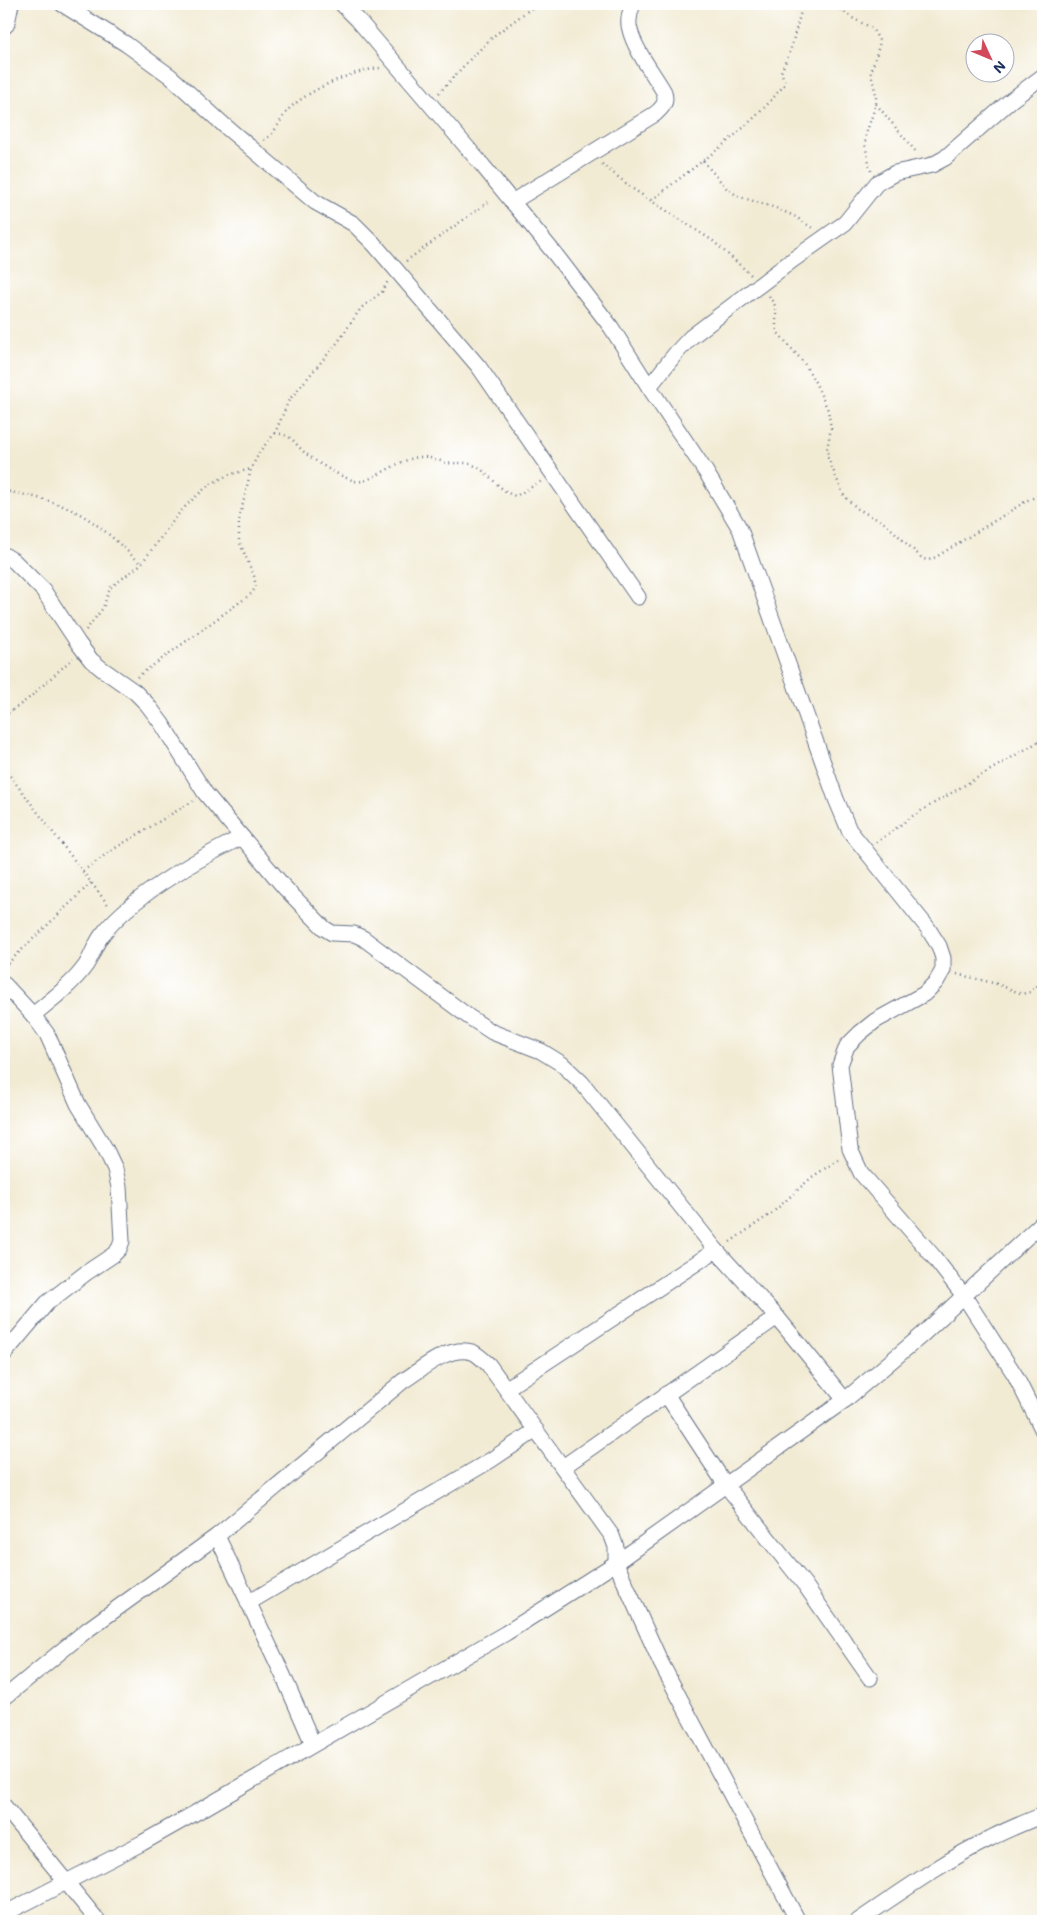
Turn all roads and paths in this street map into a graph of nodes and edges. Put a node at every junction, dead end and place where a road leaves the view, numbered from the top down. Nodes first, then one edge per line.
1 (8, 4) edge
2 (62, 4) edge
3 (342, 4) edge
4 (537, 4) edge
5 (634, 4) edge
6 (804, 4) edge
7 (832, 4) edge
8 (4, 23) edge
9 (397, 66) junction
10 (1043, 76) edge
11 (430, 104) junction
12 (876, 104) junction
13 (250, 148) junction
14 (591, 155) junction
15 (703, 161) junction
16 (928, 166) junction
17 (878, 184) junction
18 (508, 197) junction
19 (652, 200) junction
20 (826, 237) junction
21 (396, 268) junction
22 (760, 284) junction
23 (649, 387) junction
24 (275, 433) junction
25 (251, 469) junction
26 (553, 474) junction
27 (4, 491) edge
28 (1043, 494) edge
29 (4, 555) edge
30 (141, 564) junction
31 (638, 597) dead end
32 (80, 646) junction
33 (126, 686) junction
34 (4, 716) edge
35 (1043, 739) edge
36 (4, 768) edge
37 (205, 794) junction
38 (242, 837) junction
39 (865, 851) junction
40 (82, 871) junction
41 (92, 883) junction
42 (118, 918) junction
43 (4, 967) edge
44 (943, 970) junction
45 (1043, 980) edge
46 (4, 984) edge
47 (33, 1015) junction
48 (850, 1149) junction
49 (1043, 1222) edge
50 (716, 1250) junction
51 (964, 1296) junction
52 (777, 1317) junction
53 (4, 1354) edge
54 (506, 1388) junction
55 (666, 1394) junction
56 (845, 1400) junction
57 (536, 1430) junction
58 (1043, 1431) edge
59 (563, 1467) junction
60 (725, 1484) junction
61 (217, 1536) junction
62 (616, 1563) junction
63 (248, 1603) junction
64 (870, 1678) dead end
65 (4, 1698) edge
66 (312, 1744) junction
67 (4, 1806) edge
68 (1043, 1815) edge
69 (66, 1882) junction
70 (4, 1914) edge
71 (98, 1921) edge
72 (798, 1921) edge
73 (858, 1921) edge

1 - 8 street
2 - 13 street
3 - 9 street
4 - 11 path
5 - 14 street
6 - 15 path
7 - 12 path
9 - 11 street
9 - 13 path
10 - 16 street
11 - 18 street
12 - 16 path
12 - 17 path
13 - 21 street
14 - 18 street
14 - 19 path
15 - 19 path
15 - 20 path
16 - 17 street
17 - 20 street
18 - 21 path
18 - 23 street
19 - 22 path
20 - 22 street
21 - 24 path
21 - 26 street
22 - 23 street
22 - 28 path
23 - 39 street
24 - 25 path
24 - 26 path
25 - 30 path
25 - 33 path
26 - 31 street
27 - 30 path
29 - 32 street
30 - 32 path
32 - 33 street
32 - 34 path
33 - 37 street
35 - 39 path
36 - 40 path
37 - 38 street
37 - 40 path
38 - 42 street
38 - 50 street
39 - 44 street
40 - 41 path
41 - 42 path
41 - 43 path
42 - 47 street
44 - 45 path
44 - 48 street
46 - 47 street
47 - 53 street
48 - 50 path
48 - 51 street
49 - 51 street
50 - 52 street
50 - 54 street
51 - 56 street
51 - 58 street
52 - 55 street
52 - 56 street
54 - 57 street
54 - 61 street
55 - 59 street
55 - 60 street
56 - 60 street
57 - 59 street
57 - 63 street
59 - 62 street
60 - 62 street
60 - 64 street
61 - 63 street
61 - 65 street
62 - 66 street
62 - 72 street
63 - 66 street
66 - 69 street
67 - 69 street
68 - 73 street
69 - 70 street
69 - 71 street

